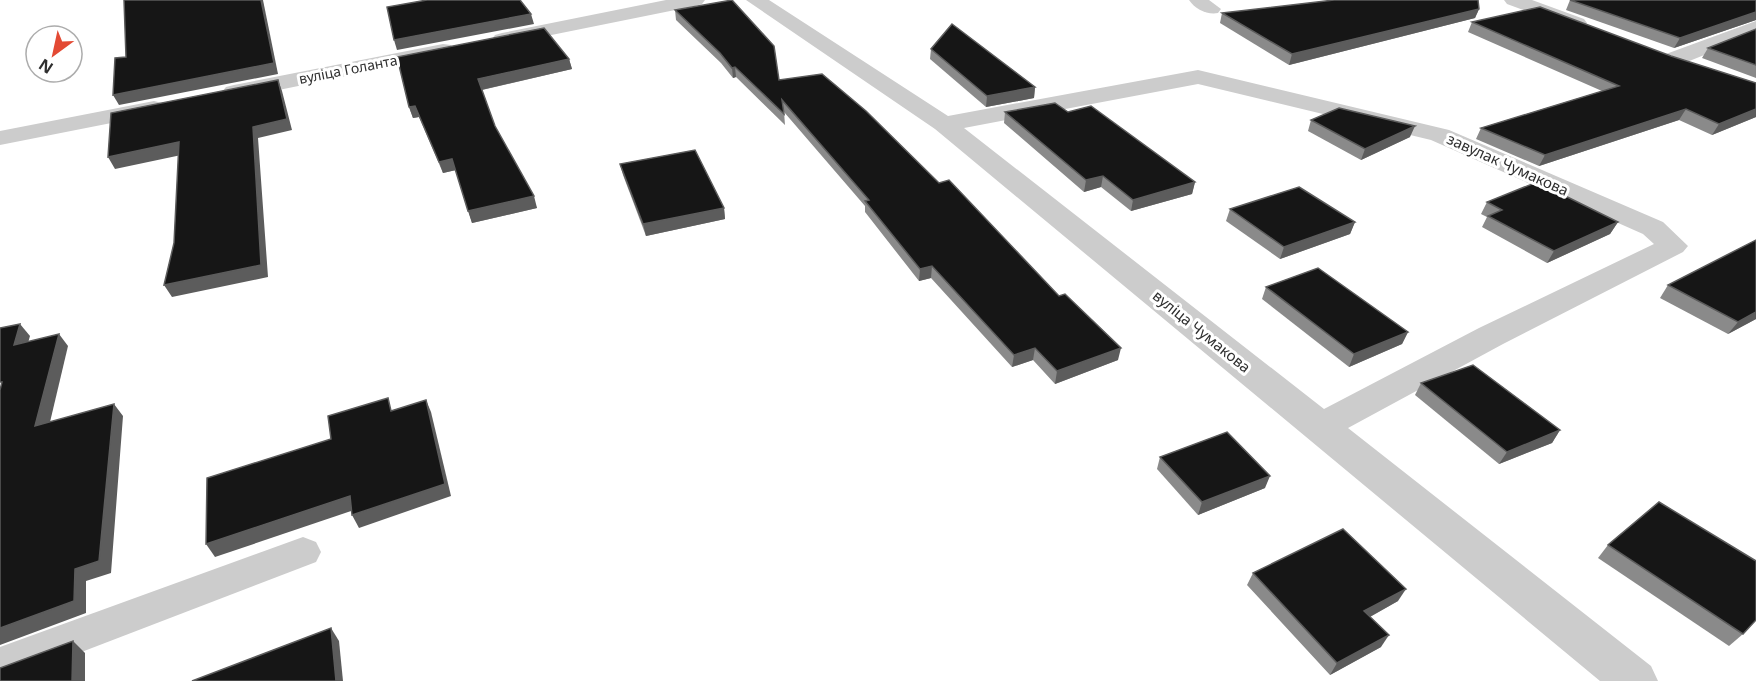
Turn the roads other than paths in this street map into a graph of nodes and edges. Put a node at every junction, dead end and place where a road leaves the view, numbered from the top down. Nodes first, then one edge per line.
1 (695, 0) edge
2 (756, 0) edge
3 (1514, 0) edge
4 (1756, 27) edge
5 (1600, 31) edge
6 (487, 42) edge
7 (464, 46) edge
8 (1653, 51) edge
9 (1674, 59) junction
10 (1705, 70) edge
11 (208, 97) edge
12 (174, 104) edge
13 (944, 124) junction
14 (0, 138) edge
15 (1321, 427) junction
16 (303, 552) dead end
17 (0, 665) edge
18 (1635, 681) edge

1 - 6 street
2 - 13 street, вуліца Чумакова
3 - 5 street
4 - 9 street
7 - 11 street, вуліца Голанта
8 - 9 street
9 - 10 street
12 - 14 street
13 - 15 street, вуліца Чумакова
13 - 15 street, завулак Чумакова
15 - 18 street, вуліца Чумакова
16 - 17 lane

